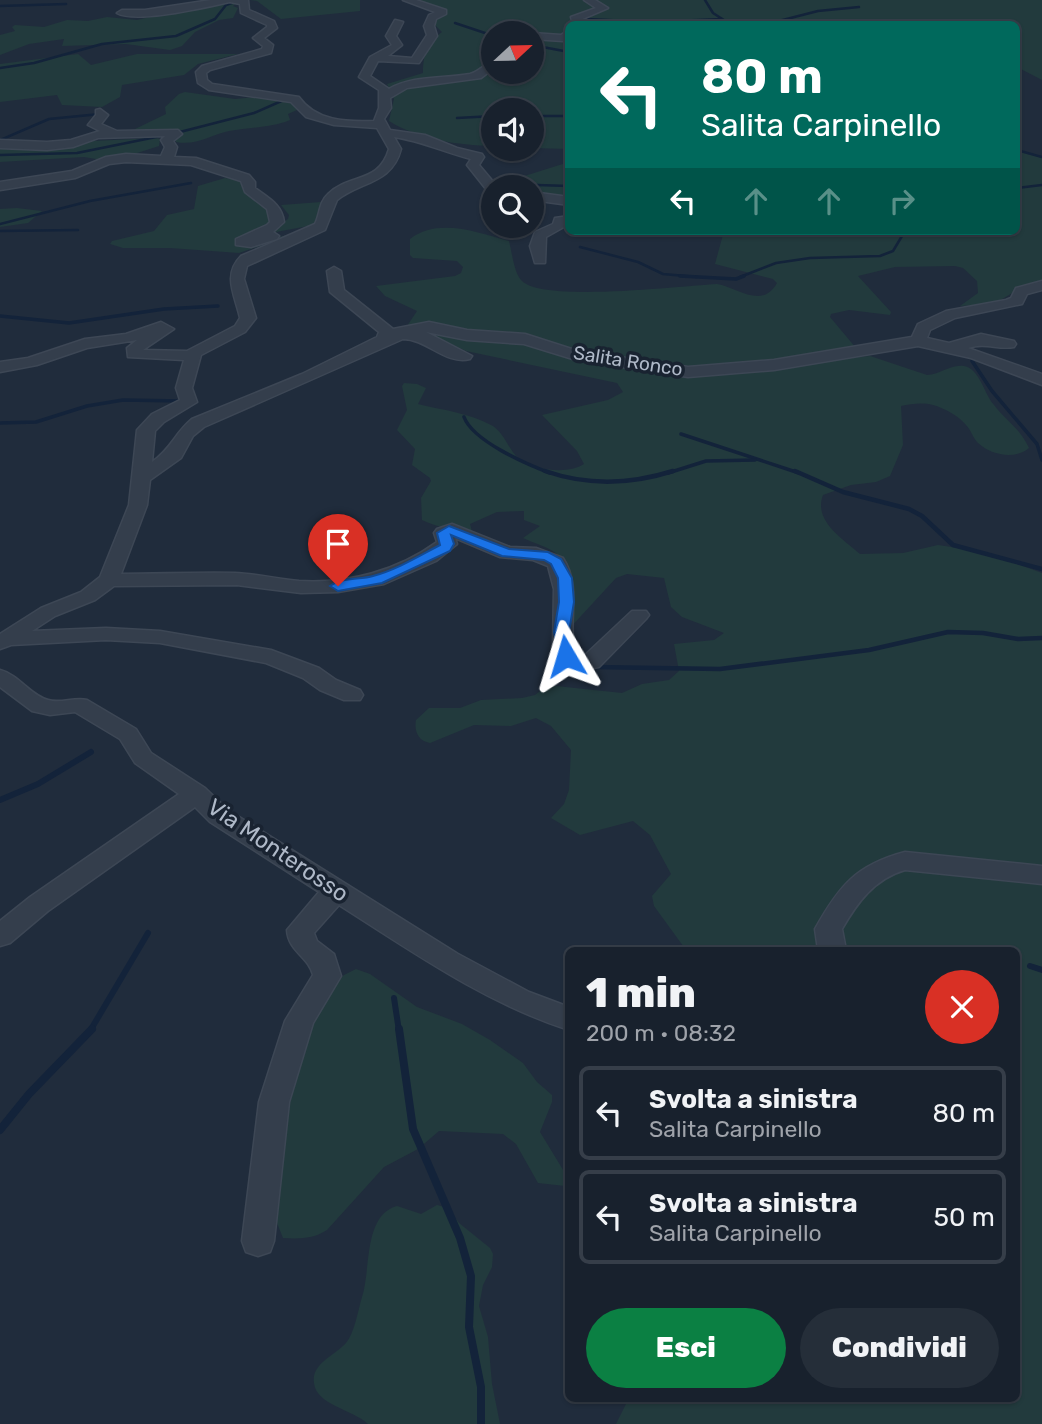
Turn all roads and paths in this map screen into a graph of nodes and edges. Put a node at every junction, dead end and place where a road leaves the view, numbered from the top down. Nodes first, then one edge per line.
1 (229, 0) edge
2 (407, 0) edge
3 (588, 0) edge
4 (122, 13) dead end
5 (576, 21) edge
6 (398, 22) dead end
7 (565, 36) edge
8 (544, 37) edge
9 (374, 59) junction
10 (481, 72) edge
11 (386, 96) junction
12 (100, 112) dead end
13 (385, 128) junction
14 (134, 135) junction
15 (0, 144) edge
16 (172, 160) junction
17 (481, 175) edge
18 (0, 186) edge
19 (544, 198) edge
20 (565, 200) edge
21 (565, 220) edge
22 (320, 226) junction
23 (540, 260) dead end
24 (334, 271) dead end
25 (1042, 285) edge
26 (383, 340) junction
27 (918, 341) junction
28 (1008, 344) dead end
29 (951, 348) junction
30 (191, 356) junction
31 (464, 356) dead end
32 (0, 367) edge
33 (1042, 380) edge
34 (143, 476) junction
35 (109, 580) junction
36 (639, 615) dead end
37 (4, 641) edge
38 (0, 677) edge
39 (352, 695) dead end
40 (196, 794) junction
41 (1042, 875) edge
42 (336, 891) junction
43 (0, 936) edge
44 (831, 947) edge
45 (565, 1017) edge
46 (258, 1241) dead end

1 - 4 street
1 - 13 street
2 - 9 street
3 - 5 street
6 - 9 street
7 - 8 street
9 - 11 street
10 - 11 street
11 - 13 street
12 - 14 street
13 - 17 street
13 - 22 street
14 - 15 street
14 - 16 street
16 - 18 street
16 - 22 street
19 - 20 street
21 - 23 street
22 - 30 street
24 - 26 street
25 - 27 street
26 - 27 street, Salita Ronco
26 - 31 street
26 - 34 street
27 - 29 street, Salita Ronco
28 - 29 street, Salita Ronco
29 - 33 street, Salita Ronco
30 - 32 street
30 - 34 street
34 - 35 street
35 - 36 street
35 - 37 street
37 - 39 street
38 - 40 street, Via Monterosso
40 - 42 street, Via Monterosso
40 - 43 street
41 - 44 street
42 - 45 street, Via Monterosso
42 - 46 street

